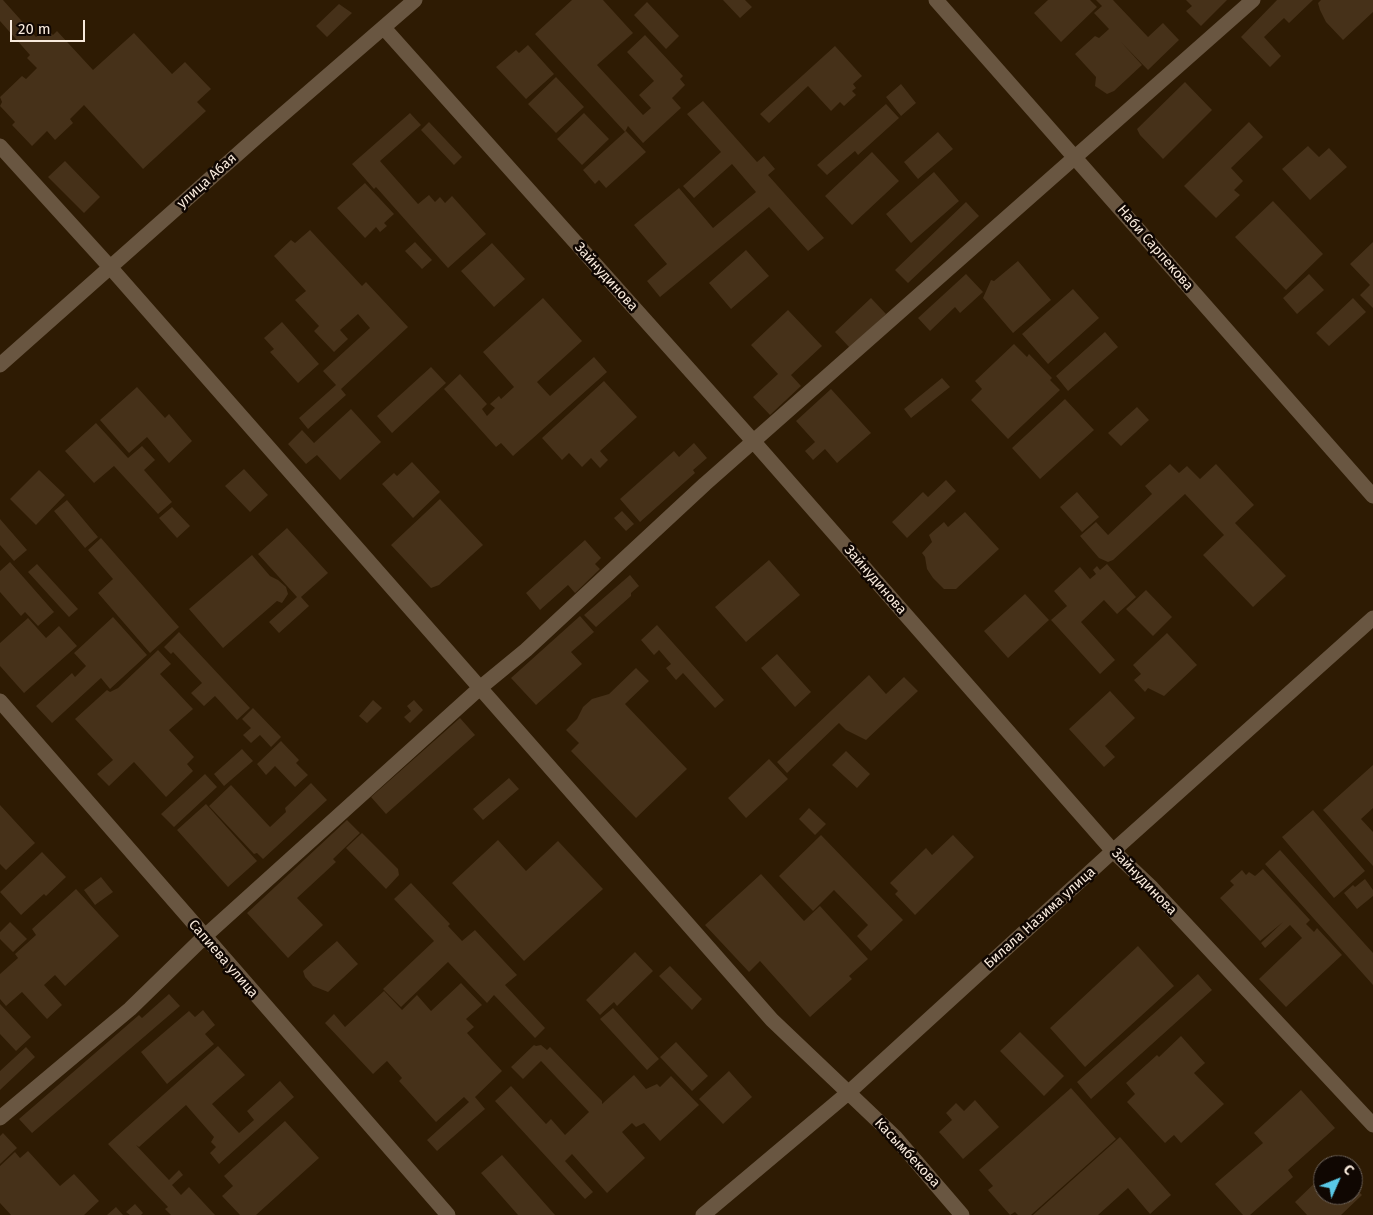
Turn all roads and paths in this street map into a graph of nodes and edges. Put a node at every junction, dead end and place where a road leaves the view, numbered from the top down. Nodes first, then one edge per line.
1 (415, 0) edge
2 (936, 0) edge
3 (1253, 0) edge
4 (384, 28) junction
5 (0, 146) edge
6 (1075, 158) junction
7 (110, 267) junction
8 (0, 365) edge
9 (754, 442) junction
10 (1373, 496) edge
11 (1373, 618) edge
12 (481, 687) junction
13 (0, 701) edge
14 (1114, 851) junction
15 (204, 937) junction
16 (848, 1093) junction
17 (0, 1118) edge
18 (1373, 1124) edge
19 (448, 1215) edge
20 (703, 1215) edge
21 (962, 1215) edge

1 - 4 street, улица Абая
2 - 6 street, Наби Сарпекова
3 - 6 street
4 - 7 street, улица Абая
4 - 9 street, Зайнудинова
5 - 7 street, Касымбекова
6 - 9 street
6 - 10 street, Наби Сарпекова
7 - 8 street, улица Абая
7 - 12 street, Касымбекова
9 - 12 street
9 - 14 street, Зайнудинова
11 - 14 street, Билала Назима улица
12 - 15 street
12 - 16 street, Касымбекова
13 - 15 street, Сапиева улица
14 - 16 street, Билала Назима улица
14 - 18 street, Зайнудинова
15 - 17 street
15 - 19 street, Сапиева улица
16 - 20 street, Билала Назима улица
16 - 21 street, Касымбекова

